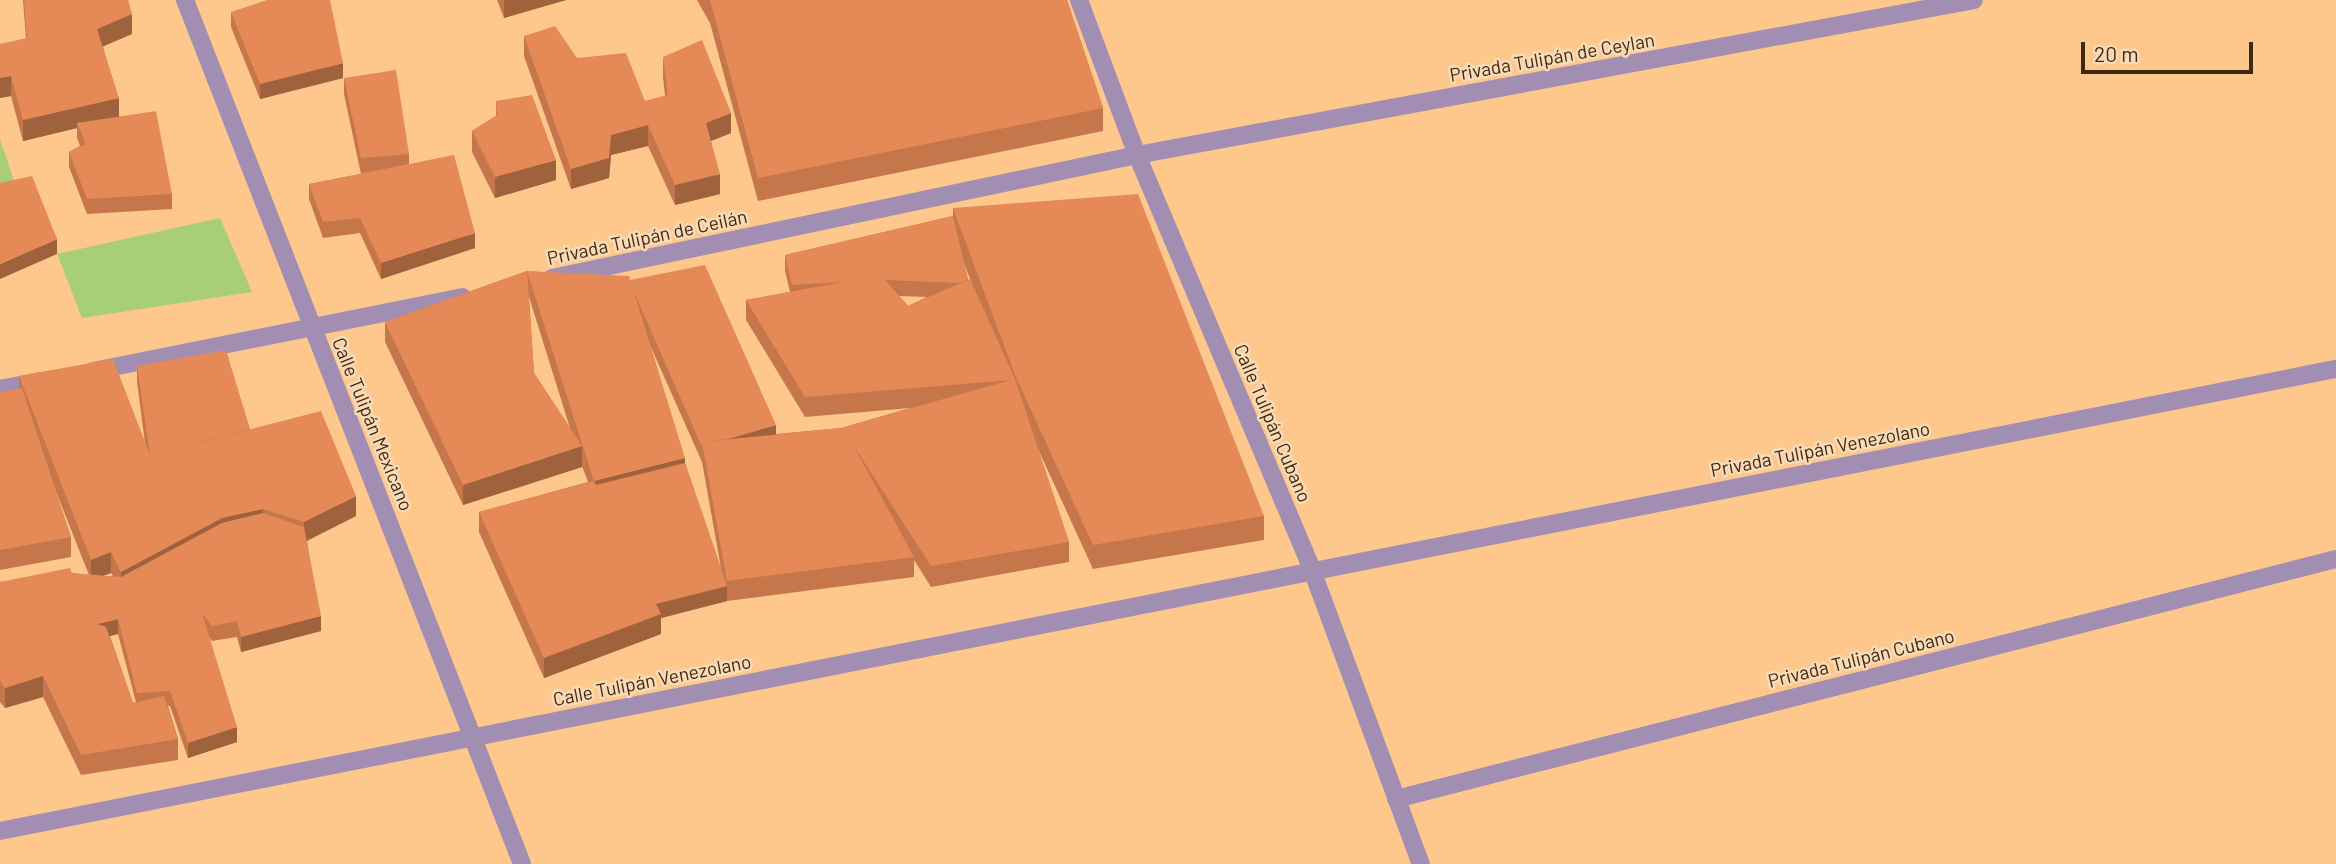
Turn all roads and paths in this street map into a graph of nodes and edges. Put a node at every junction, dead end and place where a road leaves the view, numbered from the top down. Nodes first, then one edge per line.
1 (185, 0) edge
2 (1079, 0) edge
3 (1974, 0) edge
4 (1137, 155) junction
5 (529, 283) edge
6 (489, 292) edge
7 (313, 329) junction
8 (2336, 369) edge
9 (0, 389) edge
10 (2336, 559) edge
11 (1312, 570) junction
12 (475, 736) junction
13 (1396, 799) junction
14 (0, 831) edge
15 (523, 864) edge
16 (1421, 864) edge

1 - 7 street, Calle Tulipán Mexicano
2 - 4 street, Calle Tulipán Cubano
3 - 4 street, Privada Tulipán de Ceylan
4 - 5 street, Privada Tulipán de Ceilán
4 - 11 street, Calle Tulipán Cubano
6 - 7 street
7 - 9 street
7 - 12 street, Calle Tulipán Mexicano
8 - 11 street, Privada Tulipán Venezolano
10 - 13 street, Privada Tulipán Cubano
11 - 12 street, Calle Tulipán Venezolano
11 - 13 street, Calle Tulipán Cubano
12 - 14 street, Calle Tulipán Venezolano
12 - 15 street, Calle Tulipán Mexicano
13 - 16 street, Calle Tulipán Cubano

